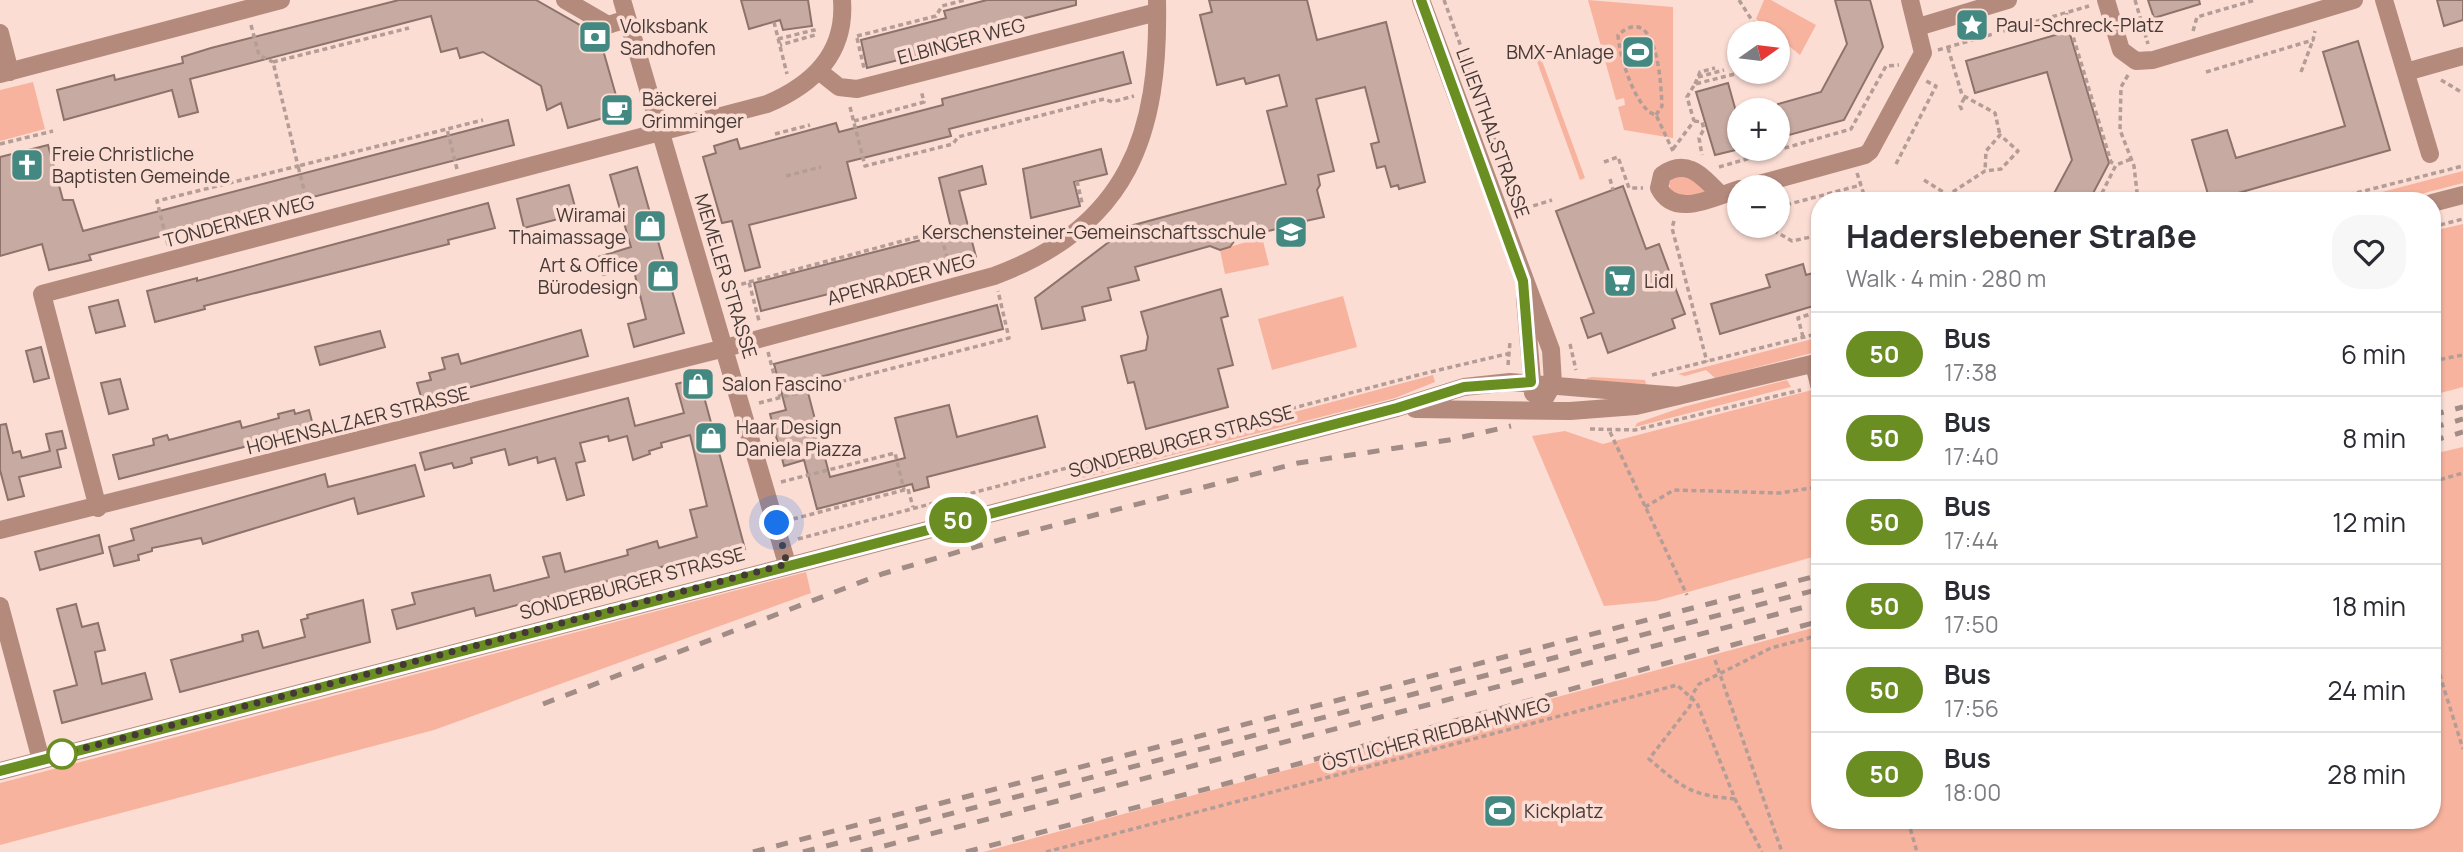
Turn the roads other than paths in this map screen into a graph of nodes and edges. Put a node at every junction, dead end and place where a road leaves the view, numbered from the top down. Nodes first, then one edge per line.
1 (281, 0) edge
2 (565, 0) edge
3 (622, 0) edge
4 (842, 0) edge
5 (1421, 0) edge
6 (1910, 0) edge
7 (2008, 0) edge
8 (2106, 0) edge
9 (2354, 0) edge
10 (2384, 0) edge
11 (1157, 6) edge
12 (627, 19) junction
13 (1918, 27) junction
14 (0, 33) edge
15 (2463, 56) edge
16 (820, 72) junction
17 (2406, 72) junction
18 (5, 73) edge
19 (661, 134) junction
20 (2430, 154) dead end
21 (1790, 176) edge
22 (1727, 193) edge
23 (1720, 195) junction
24 (2463, 195) edge
25 (2441, 201) edge
26 (1523, 281) junction
27 (725, 348) junction
28 (1811, 364) edge
29 (1531, 382) junction
30 (1553, 384) junction
31 (1679, 396) junction
32 (1397, 408) junction
33 (1538, 410) junction
34 (97, 508) junction
35 (0, 530) edge
36 (785, 555) junction
37 (0, 606) edge
38 (41, 760) junction
39 (0, 771) edge

1 - 18 street
2 - 12 street
3 - 12 street, MEMELER STRASSE
4 - 16 street
5 - 26 street, LILIENTHALSTRASSE
6 - 13 street
7 - 13 street
8 - 9 street
10 - 17 street
11 - 16 street, ELBINGER WEG
11 - 27 street, APENRADER WEG
12 - 19 street, MEMELER STRASSE
13 - 21 street
14 - 18 street
15 - 17 street
16 - 19 street, TONDERNER WEG
17 - 20 street
19 - 27 street, MEMELER STRASSE
19 - 34 street, TONDERNER WEG
22 - 23 street
23 - 23 street
24 - 25 street
26 - 29 street, LILIENTHALSTRASSE
26 - 30 street, LILIENTHALSTRASSE
27 - 34 street, HOHENSALZAER STRASSE
27 - 36 street, MEMELER STRASSE
28 - 31 street, SONDERBURGER STRASSE
29 - 30 street, SONDERBURGER STRASSE
29 - 32 street, SONDERBURGER STRASSE
29 - 33 street, LILIENTHALSTRASSE
30 - 31 street, SONDERBURGER STRASSE
30 - 33 street
31 - 33 street, SONDERBURGER STRASSE
32 - 33 street, SONDERBURGER STRASSE
32 - 36 street, SONDERBURGER STRASSE
34 - 35 street, HOHENSALZAER STRASSE
36 - 38 street, SONDERBURGER STRASSE
37 - 38 street
38 - 39 street, SONDERBURGER STRASSE

